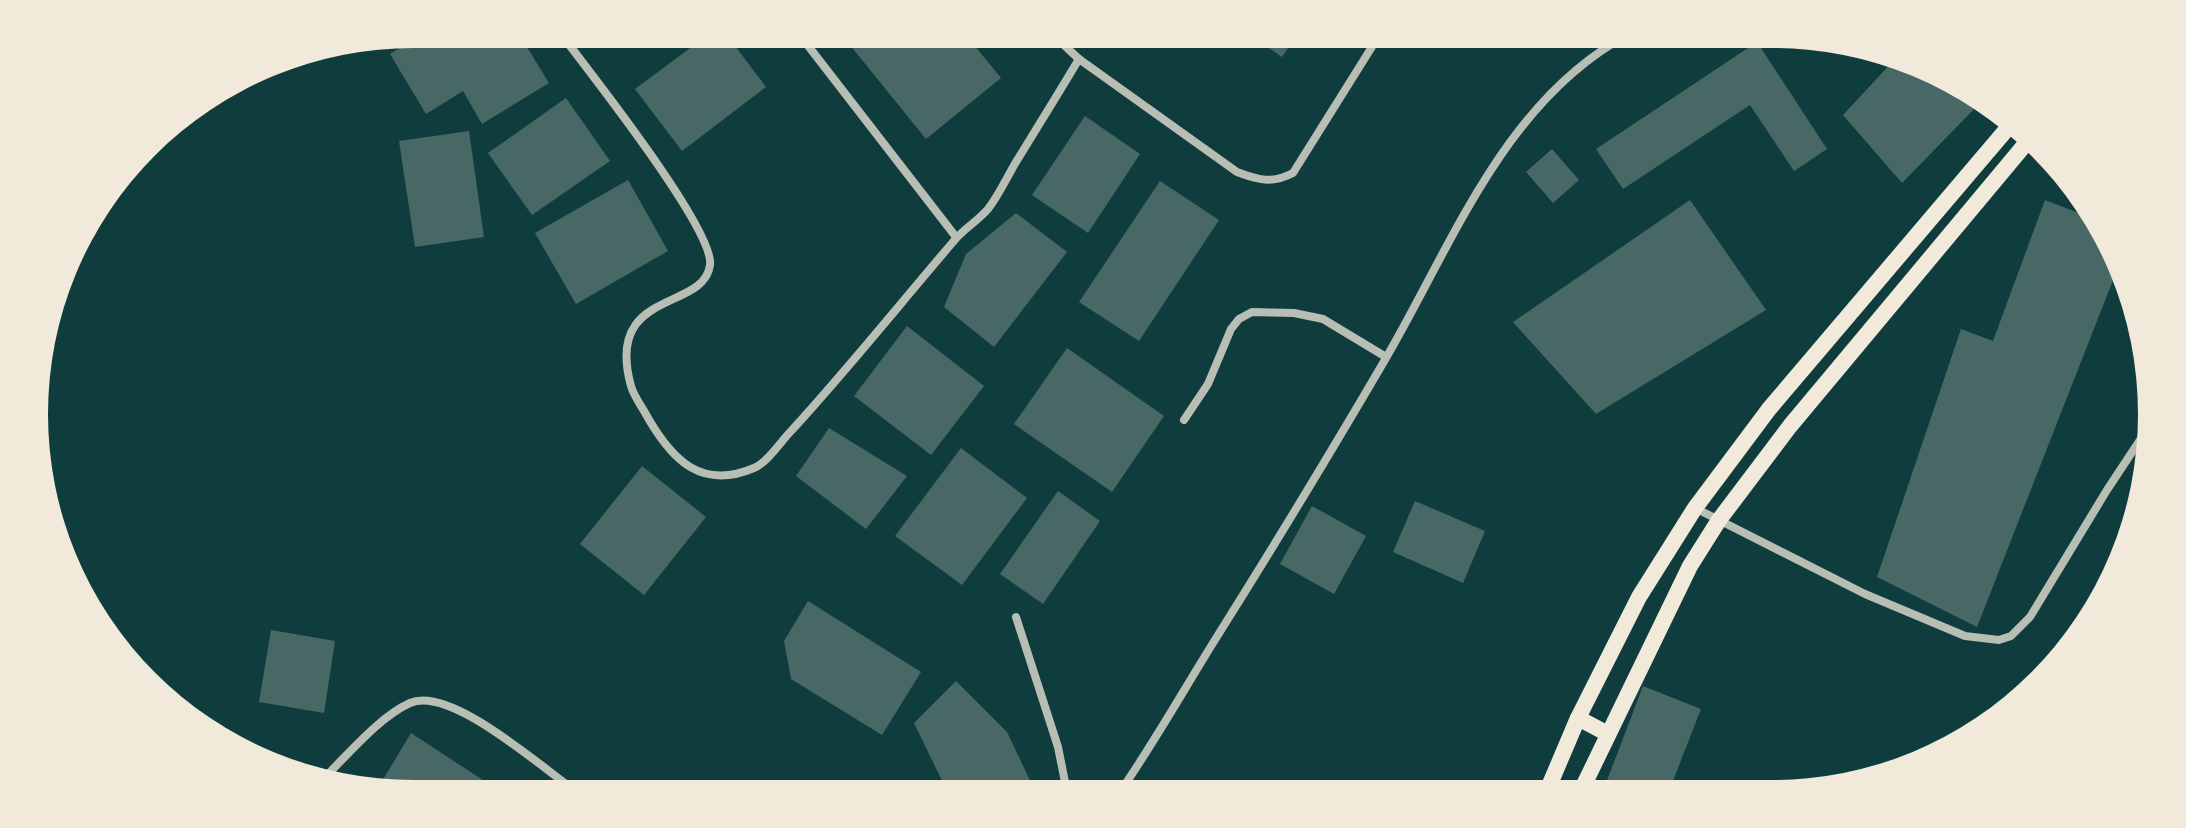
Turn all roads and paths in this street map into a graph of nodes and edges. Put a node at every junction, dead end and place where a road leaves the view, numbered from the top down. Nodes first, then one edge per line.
1 (571, 48) edge
2 (810, 48) edge
3 (1067, 48) edge
4 (1371, 48) edge
5 (1604, 48) edge
6 (1079, 59) junction
7 (2004, 132) edge
8 (2023, 148) edge
9 (956, 237) junction
10 (1386, 357) junction
11 (1184, 420) dead end
12 (2136, 446) edge
13 (1695, 508) junction
14 (1719, 520) junction
15 (1016, 617) dead end
16 (1578, 718) junction
17 (1608, 734) junction
18 (332, 771) edge
19 (560, 780) edge
20 (1065, 780) edge
21 (1128, 780) edge
22 (1552, 780) edge
23 (1586, 780) edge

1 - 9 street
2 - 9 street
3 - 6 street
4 - 6 street
5 - 10 street
6 - 9 street
7 - 13 main road
8 - 14 main road
10 - 11 street
10 - 21 street
12 - 14 street
13 - 14 street
13 - 16 main road
14 - 17 main road
15 - 20 street
16 - 17 main road
16 - 22 main road
17 - 23 main road
18 - 19 street

